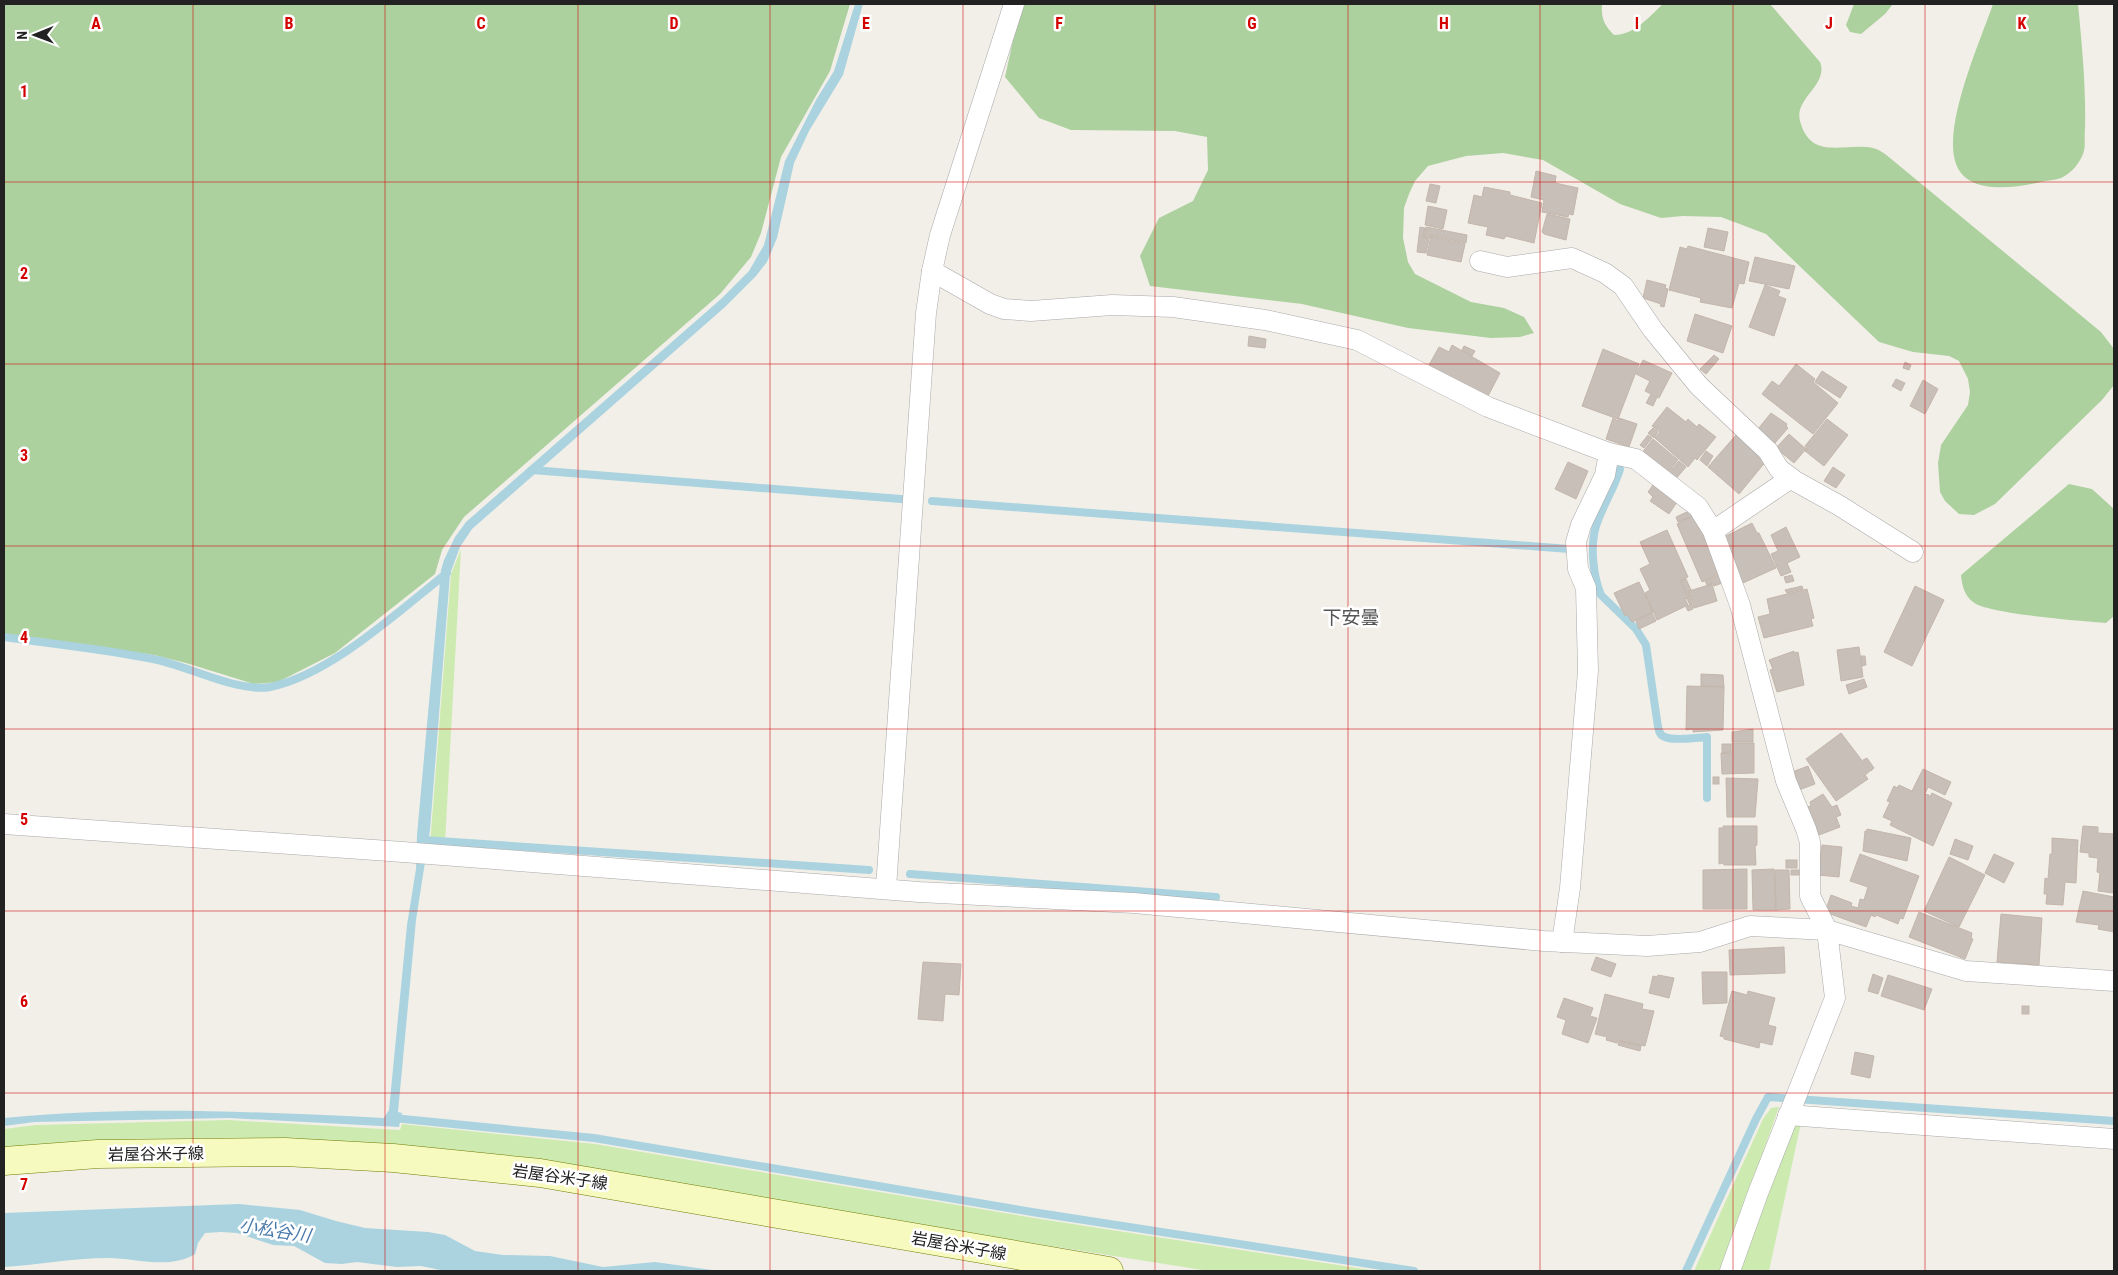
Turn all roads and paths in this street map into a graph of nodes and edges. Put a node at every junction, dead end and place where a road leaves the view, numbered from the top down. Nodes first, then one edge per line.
1 (1014, 4) edge
2 (1480, 261) dead end
3 (932, 271) junction
4 (1609, 453) junction
5 (1791, 478) junction
6 (1713, 532) junction
7 (1913, 552) dead end
8 (4, 824) edge
9 (886, 888) junction
10 (1827, 930) junction
11 (1562, 942) junction
12 (2114, 981) edge
13 (1790, 1112) junction
14 (2114, 1139) edge
15 (4, 1161) edge
16 (1109, 1271) edge
17 (1730, 1271) edge

1 - 3 street
2 - 5 street
3 - 4 street
3 - 9 street
4 - 6 street
4 - 11 street
5 - 6 street
5 - 7 street
6 - 10 street
8 - 9 street
9 - 11 street
10 - 11 street
10 - 12 street
10 - 13 street
13 - 14 street
13 - 17 street
15 - 16 main road, 岩屋谷米子線

